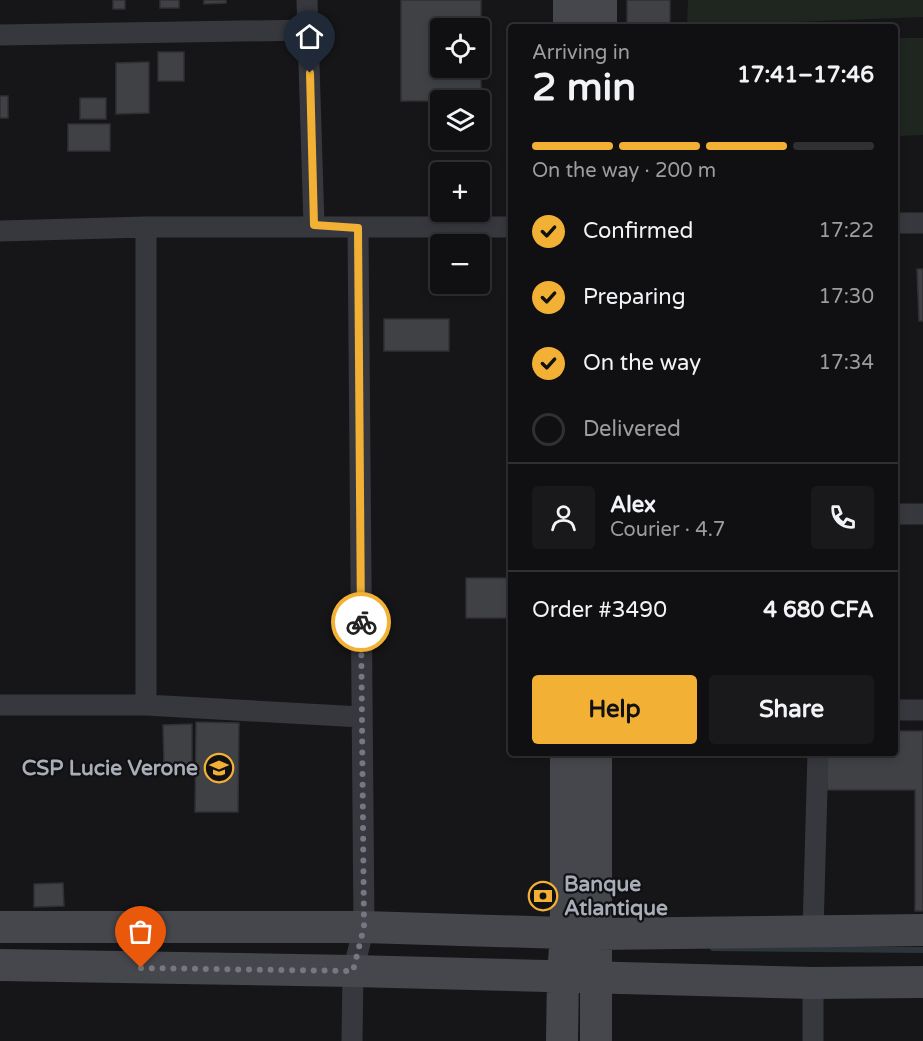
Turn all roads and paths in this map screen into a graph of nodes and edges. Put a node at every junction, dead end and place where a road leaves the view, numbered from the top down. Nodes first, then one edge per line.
1 (307, 0) edge
2 (569, 0) edge
3 (601, 0) edge
4 (569, 24) edge
5 (601, 24) edge
6 (308, 30) junction
7 (0, 35) edge
8 (898, 224) edge
9 (923, 224) edge
10 (314, 225) junction
11 (146, 226) junction
12 (508, 226) edge
13 (358, 228) junction
14 (0, 231) edge
15 (898, 514) edge
16 (923, 514) edge
17 (0, 705) edge
18 (146, 705) junction
19 (898, 710) edge
20 (923, 710) edge
21 (361, 717) junction
22 (566, 756) edge
23 (596, 756) edge
24 (819, 756) edge
25 (0, 927) edge
26 (364, 927) junction
27 (923, 930) edge
28 (813, 931) junction
29 (581, 933) junction
30 (0, 965) edge
31 (353, 971) junction
32 (562, 976) junction
33 (597, 977) junction
34 (813, 982) junction
35 (923, 982) edge
36 (351, 1041) edge
37 (562, 1041) edge
38 (596, 1041) edge
39 (813, 1041) edge

1 - 6 street
2 - 4 street
3 - 5 street
6 - 7 street
6 - 10 street
8 - 9 street
10 - 11 street
10 - 13 street
11 - 14 street
11 - 18 street
12 - 13 street
13 - 21 street
15 - 16 street
17 - 18 street
18 - 21 street
19 - 20 street
21 - 26 street
22 - 29 street
23 - 29 street
24 - 28 street
25 - 26 street
26 - 29 street
26 - 31 street
27 - 28 street
28 - 29 street
29 - 32 street
29 - 33 street
30 - 31 street
31 - 32 street
31 - 36 street
32 - 33 street
32 - 37 street
33 - 34 street
33 - 38 street
34 - 35 street
34 - 39 street

